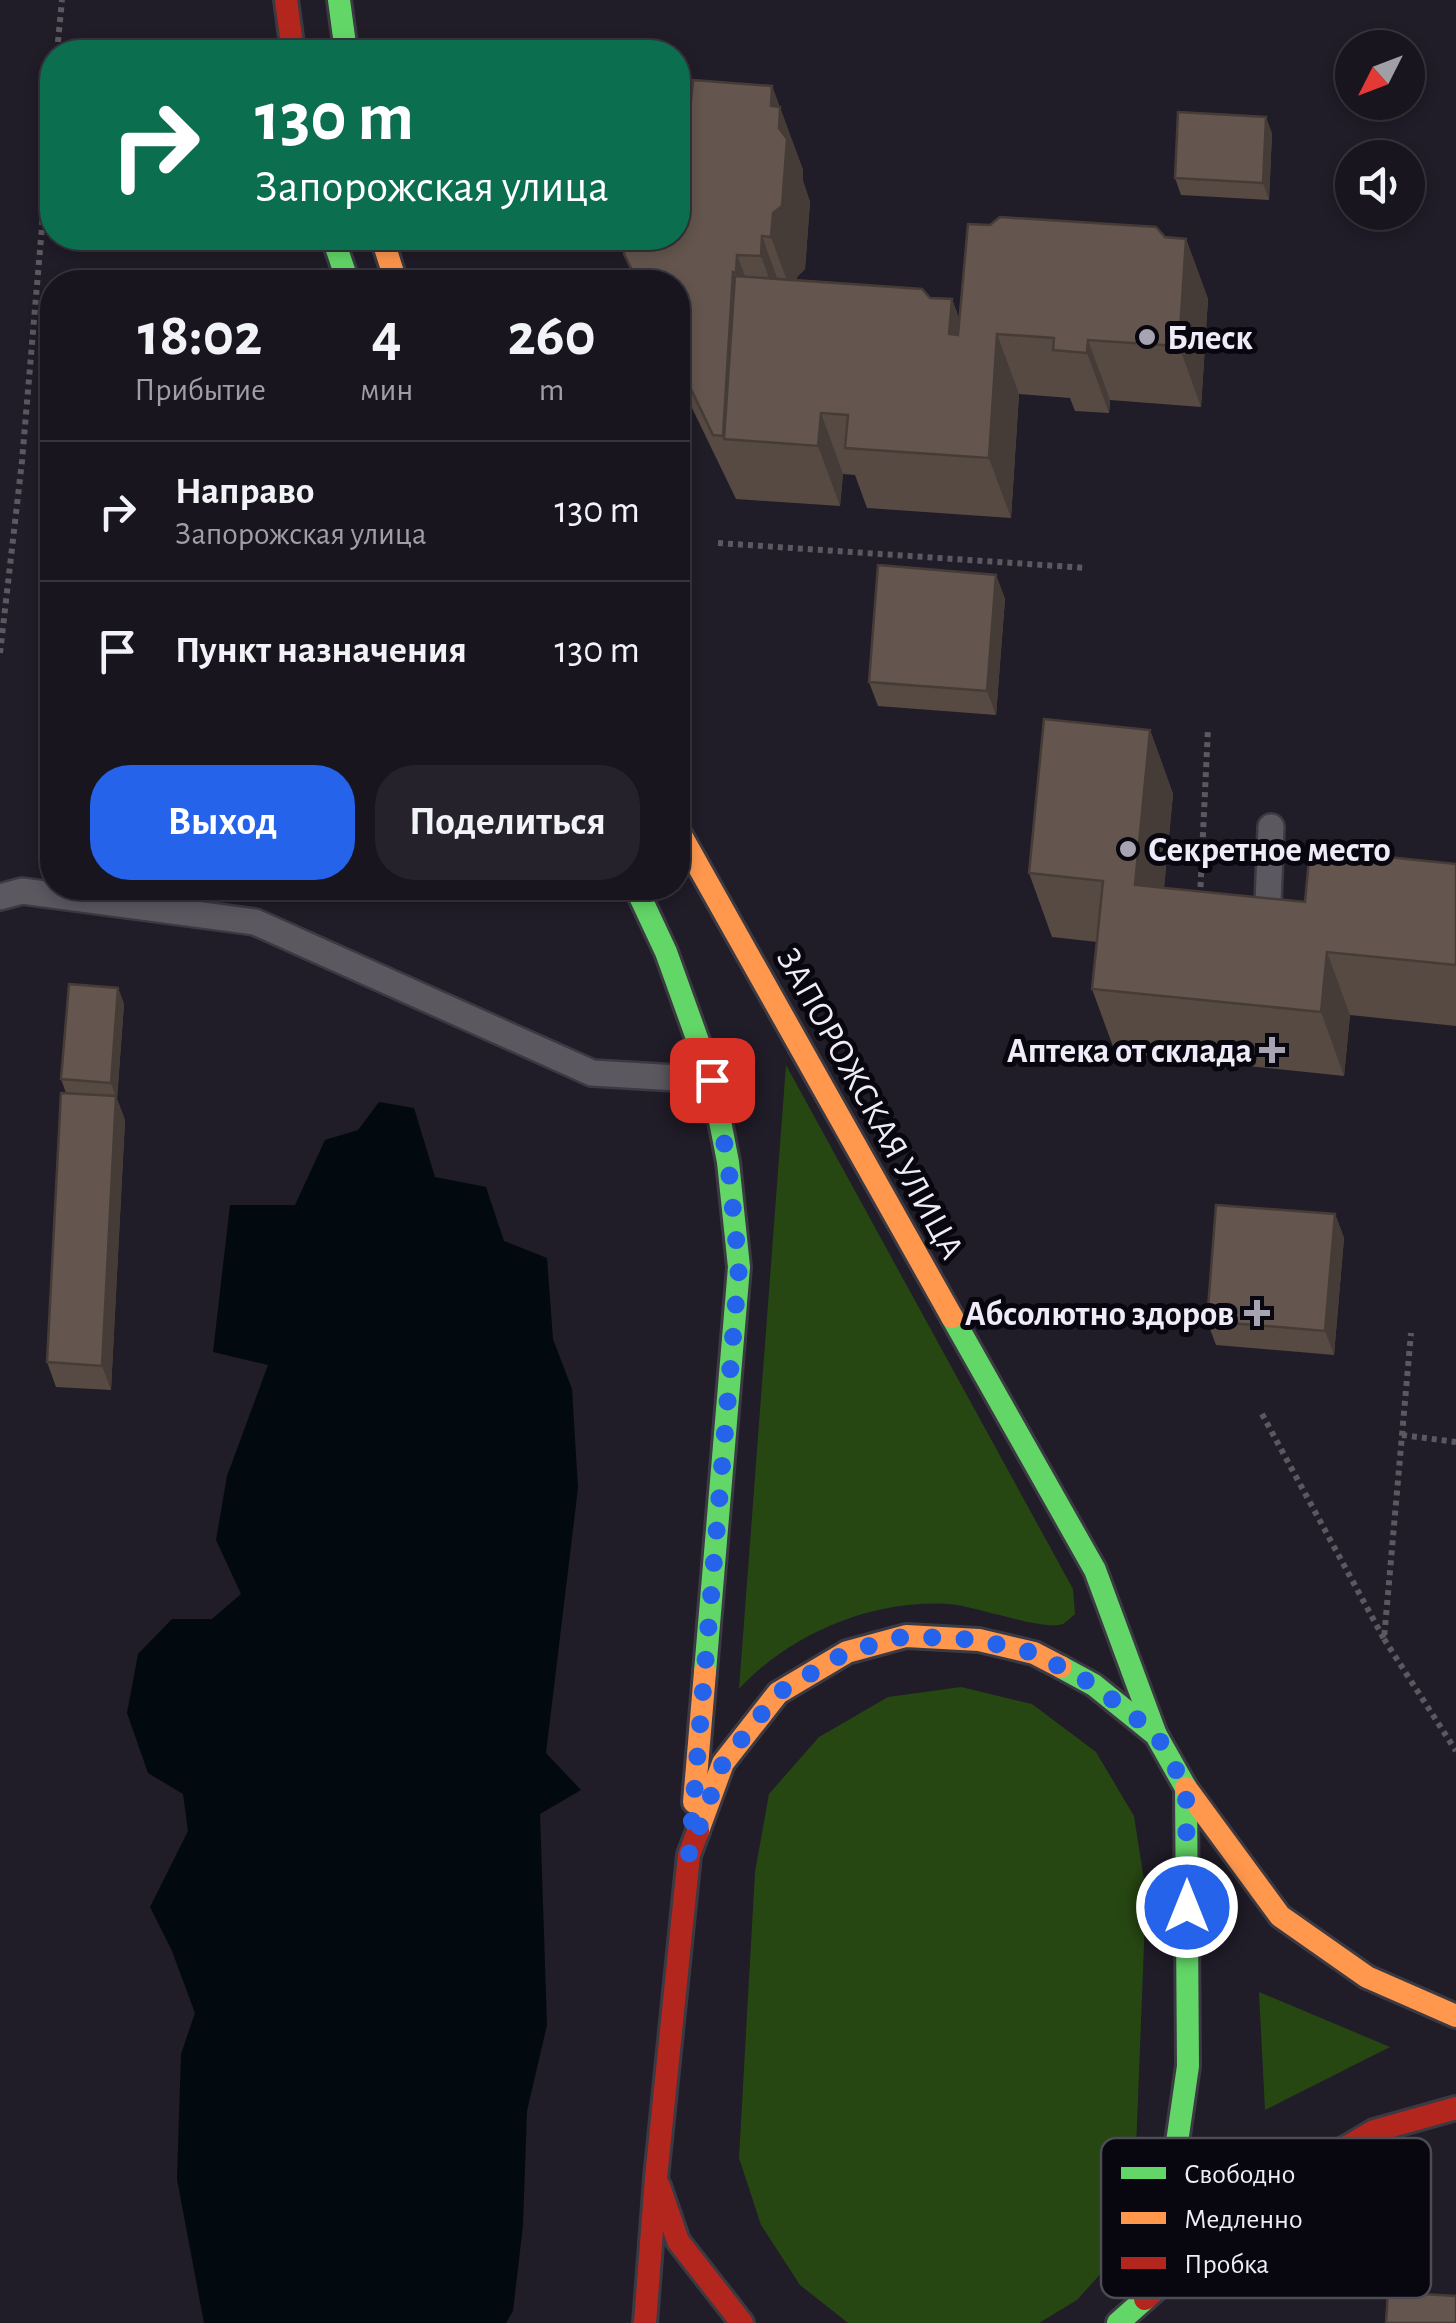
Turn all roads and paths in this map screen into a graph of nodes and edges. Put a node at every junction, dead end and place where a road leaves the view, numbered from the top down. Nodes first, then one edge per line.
1 (62, 0) edge
2 (286, 0) edge
3 (339, 0) edge
4 (59, 40) edge
5 (291, 40) edge
6 (344, 40) edge
7 (40, 249) edge
8 (718, 543) dead end
9 (1086, 568) dead end
10 (0, 653) edge
11 (1271, 827) dead end
12 (690, 851) edge
13 (40, 893) edge
14 (0, 897) edge
15 (90, 900) edge
16 (642, 900) edge
17 (1266, 928) edge
18 (712, 1080) junction
19 (1411, 1333) dead end
20 (1262, 1414) dead end
21 (1402, 1436) junction
22 (1456, 1442) edge
23 (1384, 1639) junction
24 (1156, 1734) junction
25 (1456, 1751) edge
26 (1186, 1788) junction
27 (689, 1855) junction
28 (1456, 2016) edge
29 (1456, 2108) edge
30 (1178, 2138) edge
31 (1362, 2138) edge
32 (656, 2178) junction
33 (1146, 2299) joint
34 (645, 2323) edge
35 (742, 2323) edge
36 (1118, 2323) edge
37 (1133, 2323) edge

1 - 4 path
2 - 5 main road
3 - 6 main road
7 - 10 path
8 - 9 path
11 - 17 lane
12 - 24 main road, ЗАПОРОЖСКАЯ УЛИЦА
13 - 14 lane
15 - 18 lane
16 - 18 main road
18 - 27 main road
19 - 21 path
20 - 23 path
21 - 22 path
21 - 23 path
23 - 25 path
24 - 26 main road
24 - 27 main road
26 - 28 main road
26 - 30 main road
27 - 32 main road
29 - 31 main road
32 - 34 main road
32 - 35 main road
33 - 36 main road
33 - 37 main road

